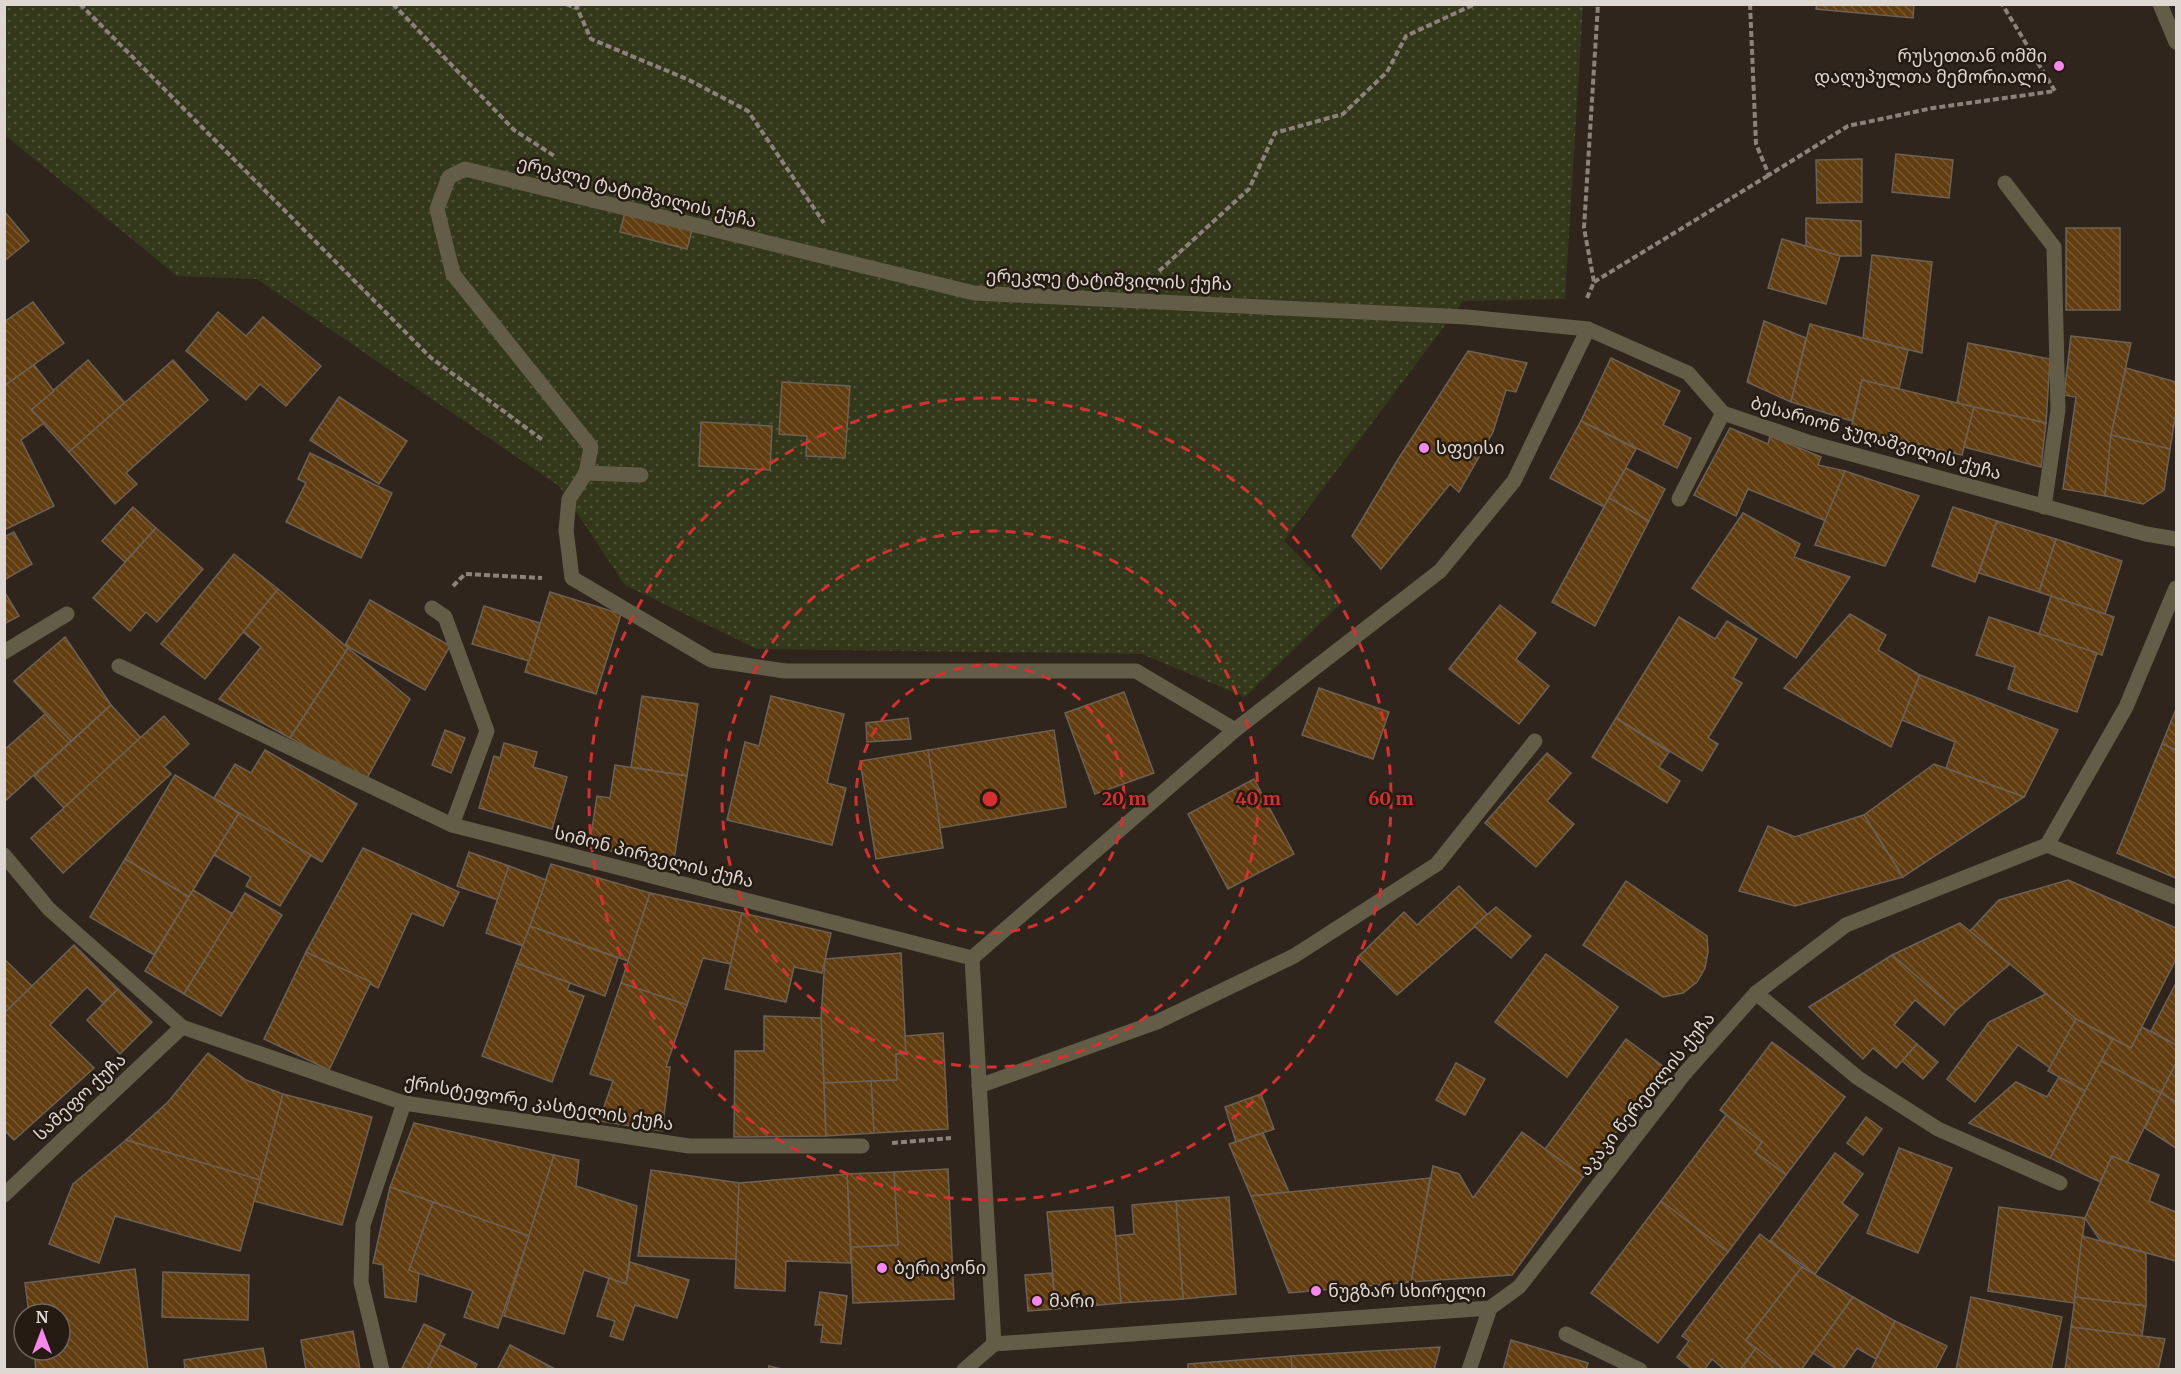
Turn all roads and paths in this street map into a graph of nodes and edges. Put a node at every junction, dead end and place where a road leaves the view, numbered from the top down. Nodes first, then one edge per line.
1 (80, 4) edge
2 (393, 4) edge
3 (566, 4) edge
4 (1476, 4) edge
5 (1598, 4) edge
6 (1750, 4) edge
7 (2002, 4) edge
8 (2160, 4) edge
9 (578, 6) edge
10 (2176, 42) edge
11 (559, 159) dead end
12 (1769, 175) junction
13 (2005, 183) dead end
14 (853, 266) junction
15 (1594, 282) junction
16 (1127, 299) junction
17 (1580, 329) junction
18 (1723, 413) junction
19 (591, 447) junction
20 (586, 473) junction
21 (641, 475) dead end
22 (1679, 499) dead end
23 (2044, 507) junction
24 (2176, 539) edge
25 (572, 578) junction
26 (2176, 588) edge
27 (432, 609) joint
28 (68, 614) dead end
29 (4, 652) edge
30 (119, 666) dead end
31 (1235, 730) junction
32 (1535, 741) dead end
33 (452, 825) junction
34 (2047, 845) junction
35 (4, 855) edge
36 (2176, 897) edge
37 (972, 958) junction
38 (1756, 993) junction
39 (182, 1027) junction
40 (979, 1086) junction
41 (404, 1103) junction
42 (981, 1136) junction
43 (862, 1146) joint
44 (2060, 1183) dead end
45 (4, 1195) edge
46 (1490, 1308) junction
47 (1566, 1334) dead end
48 (994, 1344) junction
49 (382, 1370) edge
50 (964, 1370) edge
51 (1468, 1370) edge
52 (1640, 1370) edge

1 - 19 path
2 - 11 path
3 - 9 path
4 - 16 path
5 - 15 path
6 - 12 path
7 - 12 path
8 - 10 street
9 - 14 path
12 - 15 path
13 - 23 street
14 - 16 street, ერეკლე ტატიშვილის ქუჩა
14 - 19 street, ერეკლე ტატიშვილის ქუჩა
15 - 17 path
16 - 17 street, ერეკლე ტატიშვილის ქუჩა
17 - 18 street, ბესარიონ ჯუღაშვილის ქუჩა
17 - 31 street
18 - 22 street
18 - 23 street, ბესარიონ ჯუღაშვილის ქუჩა
19 - 20 street
20 - 21 street
20 - 25 street
23 - 24 street, ბესარიონ ჯუღაშვილის ქუჩა
25 - 27 path
25 - 31 street
26 - 34 street
27 - 33 street
28 - 29 street
30 - 33 street, სიმონ პირველის ქუჩა
31 - 37 street
32 - 40 street
33 - 37 street, სიმონ პირველის ქუჩა
34 - 36 street
34 - 38 street, აკაკი წერეთლის ქუჩა
35 - 39 street, ქრისტეფორე კასტელის ქუჩა
37 - 40 street
38 - 44 street
38 - 46 street, აკაკი წერეთლის ქუჩა
39 - 41 street, ქრისტეფორე კასტელის ქუჩა
39 - 45 street, სამეფო ქუჩა
40 - 42 street
41 - 43 street, ქრისტეფორე კასტელის ქუჩა
41 - 49 street
42 - 43 path
42 - 48 street
46 - 48 street
46 - 51 street
47 - 52 street
48 - 50 street

